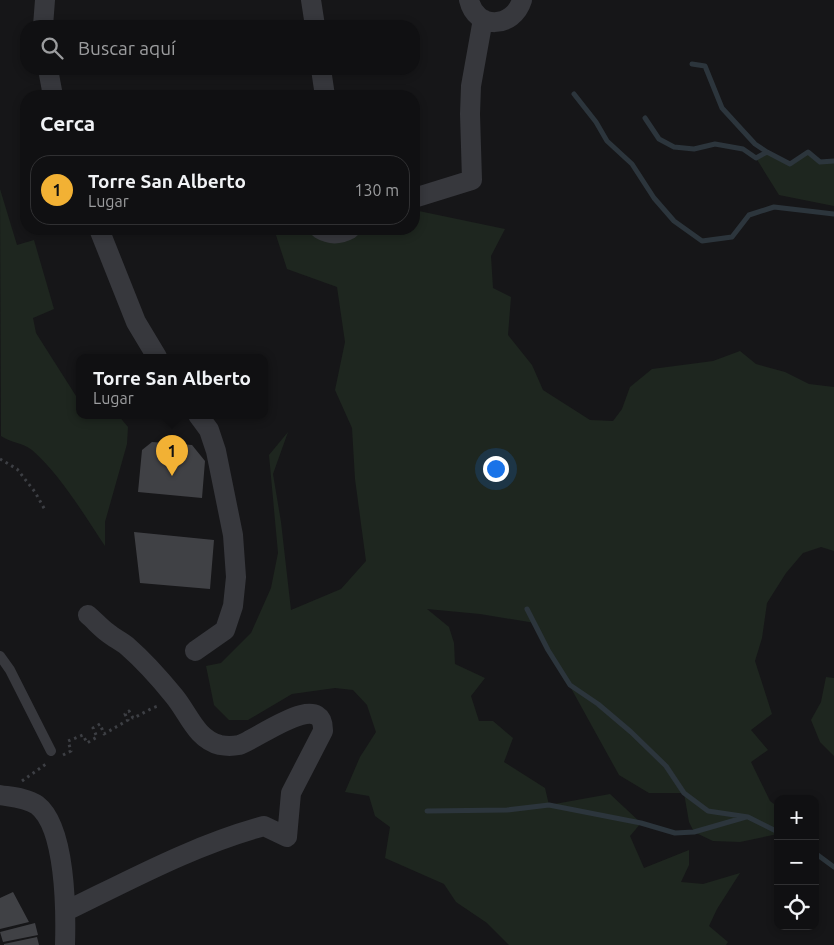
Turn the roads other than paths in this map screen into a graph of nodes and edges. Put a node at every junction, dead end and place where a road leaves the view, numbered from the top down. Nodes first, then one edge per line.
1 (45, 0) edge
2 (311, 0) edge
3 (469, 0) edge
4 (522, 0) edge
5 (483, 19) junction
6 (43, 20) edge
7 (314, 20) edge
8 (49, 75) edge
9 (322, 75) edge
10 (52, 90) edge
11 (324, 90) edge
12 (420, 196) edge
13 (101, 235) edge
14 (155, 354) edge
15 (201, 419) edge
16 (88, 615) dead end
17 (195, 651) dead end
18 (0, 656) edge
19 (50, 751) road end
20 (0, 795) edge
21 (66, 911) junction
22 (65, 945) edge

1 - 6 street
2 - 7 street
3 - 5 street
4 - 5 street
5 - 12 street
8 - 10 street
9 - 11 street
13 - 14 street
15 - 17 street
16 - 21 street
18 - 19 lane
20 - 21 street
21 - 22 street

